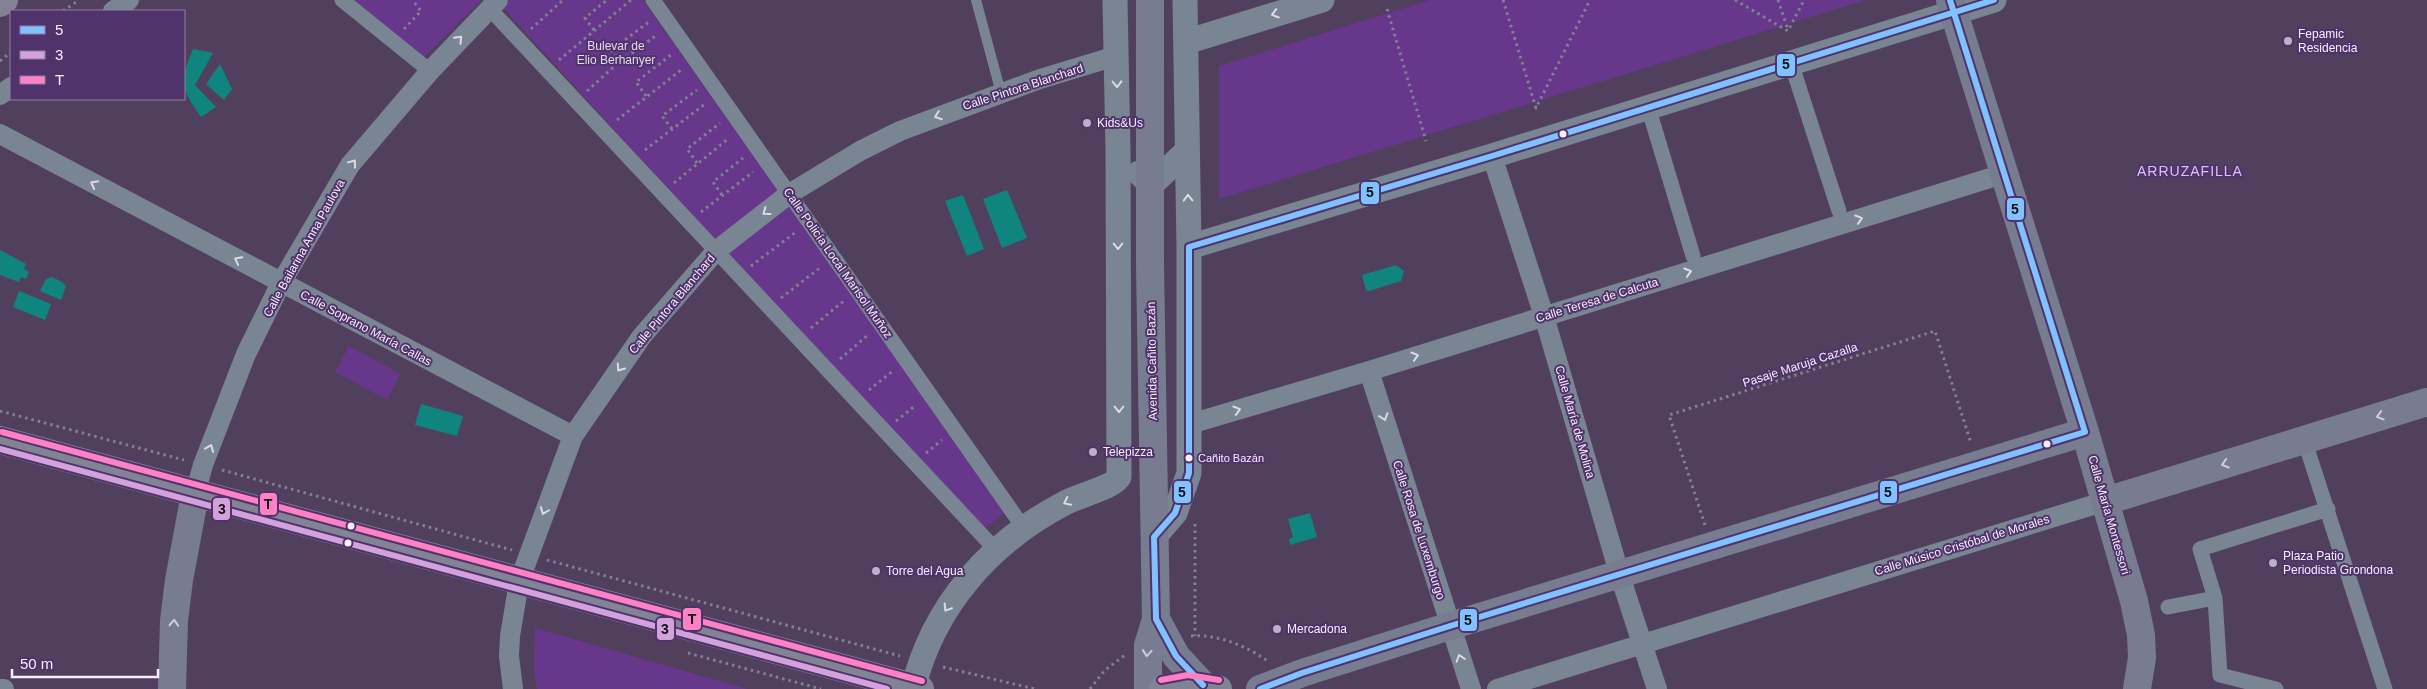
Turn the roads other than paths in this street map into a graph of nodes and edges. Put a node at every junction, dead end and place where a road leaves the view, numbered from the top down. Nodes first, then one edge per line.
1 (4, 0) edge
2 (129, 0) edge
3 (342, 0) edge
4 (653, 0) edge
5 (976, 0) edge
6 (1115, 0) edge
7 (1150, 0) edge
8 (1185, 0) edge
9 (1322, 0) edge
10 (1994, 0) edge
11 (0, 2) edge
12 (490, 3) edge
13 (1952, 6) edge
14 (115, 10) edge
15 (1186, 42) junction
16 (1116, 56) junction
17 (430, 71) junction
18 (1795, 75) dead end
19 (1002, 93) junction
20 (1652, 120) dead end
21 (0, 134) edge
22 (1118, 151) junction
23 (1187, 151) junction
24 (1492, 156) junction
25 (2003, 174) junction
26 (1151, 185) junction
27 (789, 194) junction
28 (1839, 211) dead end
29 (1189, 247) junction
30 (716, 251) junction
31 (1693, 256) dead end
32 (281, 283) junction
33 (1544, 316) junction
34 (1369, 371) junction
35 (2427, 402) edge
36 (1190, 424) junction
37 (2085, 432) junction
38 (573, 436) junction
39 (2304, 439) junction
40 (0, 440) edge
41 (195, 494) junction
42 (2106, 501) junction
43 (2328, 509) junction
44 (1023, 527) junction
45 (1154, 537) junction
46 (995, 549) junction
47 (1620, 576) junction
48 (519, 582) junction
49 (2215, 598) junction
50 (2168, 607) dead end
51 (1156, 619) junction
52 (1450, 626) junction
53 (1643, 644) junction
54 (1210, 687) edge
55 (916, 688) edge
56 (172, 689) edge
57 (513, 689) edge
58 (1148, 689) edge
59 (1163, 689) edge
60 (1260, 689) edge
61 (1471, 689) edge
62 (1497, 689) edge
63 (1657, 689) edge
64 (2137, 689) edge
65 (2276, 689) edge
66 (2385, 689) edge

1 - 11 highway
2 - 14 street
3 - 17 street
4 - 27 street, Calle Policía Local Marisol Muñoz
5 - 19 lane
6 - 16 street
7 - 26 main road, Avenida Cañito Bazán
8 - 15 street
9 -> 15 street
10 - 13 street
17 -> 12 street, Calle Bailarina Anna Paulova
12 - 30 street
13 - 24 street
13 - 25 main road, Calle María Montessori
15 - 23 street
16 - 19 street, Calle Pintora Blanchard
16 -> 22 street
32 -> 17 street, Calle Bailarina Anna Paulova
18 - 28 street
19 -> 27 street, Calle Pintora Blanchard
20 - 31 street
32 -> 21 street, Calle Soprano María Callas
22 - 26 street
22 -> 44 street
23 - 26 street
29 -> 23 street
24 - 29 street
24 - 33 street, Calle María de Molina
33 -> 25 street, Calle Teresa de Calcuta
25 - 37 main road, Calle María Montessori
26 - 45 main road, Avenida Cañito Bazán
27 -> 30 street, Calle Pintora Blanchard
27 - 44 street, Calle Policía Local Marisol Muñoz
29 - 36 street
30 -> 38 street, Calle Pintora Blanchard
30 - 46 street
32 - 38 street, Calle Soprano María Callas
41 -> 32 street, Calle Bailarina Anna Paulova
34 -> 33 street, Calle Teresa de Calcuta
33 - 47 street, Calle María de Molina
36 -> 34 street, Calle Teresa de Calcuta
34 -> 52 street, Calle Rosa de Luxemburgo
35 -> 39 main road, Calle Músico Cristóbal de Morales
36 - 45 street
37 - 42 main road, Calle María Montessori
37 - 47 main road
38 -> 48 street, Calle Pintora Blanchard
39 -> 42 main road, Calle Músico Cristóbal de Morales
39 - 43 street
40 - 41 main road
41 - 48 main road
56 -> 41 main road, Calle Bailarina Anna Paulova
42 - 53 street, Calle Músico Cristóbal de Morales
42 - 64 main road, Calle María Montessori
43 - 49 street
43 - 66 street
44 - 46 street
45 - 51 main road, Avenida Cañito Bazán
46 -> 55 street
47 - 52 main road
47 - 53 street, Calle María de Molina
48 - 55 main road
48 - 57 street, Calle Pintora Blanchard
49 - 50 street
49 - 65 street
51 - 54 main road, Avenida Cañito Bazán
51 -> 58 main road, Avenida Cañito Bazán
52 - 60 main road
61 -> 52 street, Calle Rosa de Luxemburgo
53 - 62 street, Calle Músico Cristóbal de Morales
53 - 63 street, Calle María de Molina
54 - 59 main road

